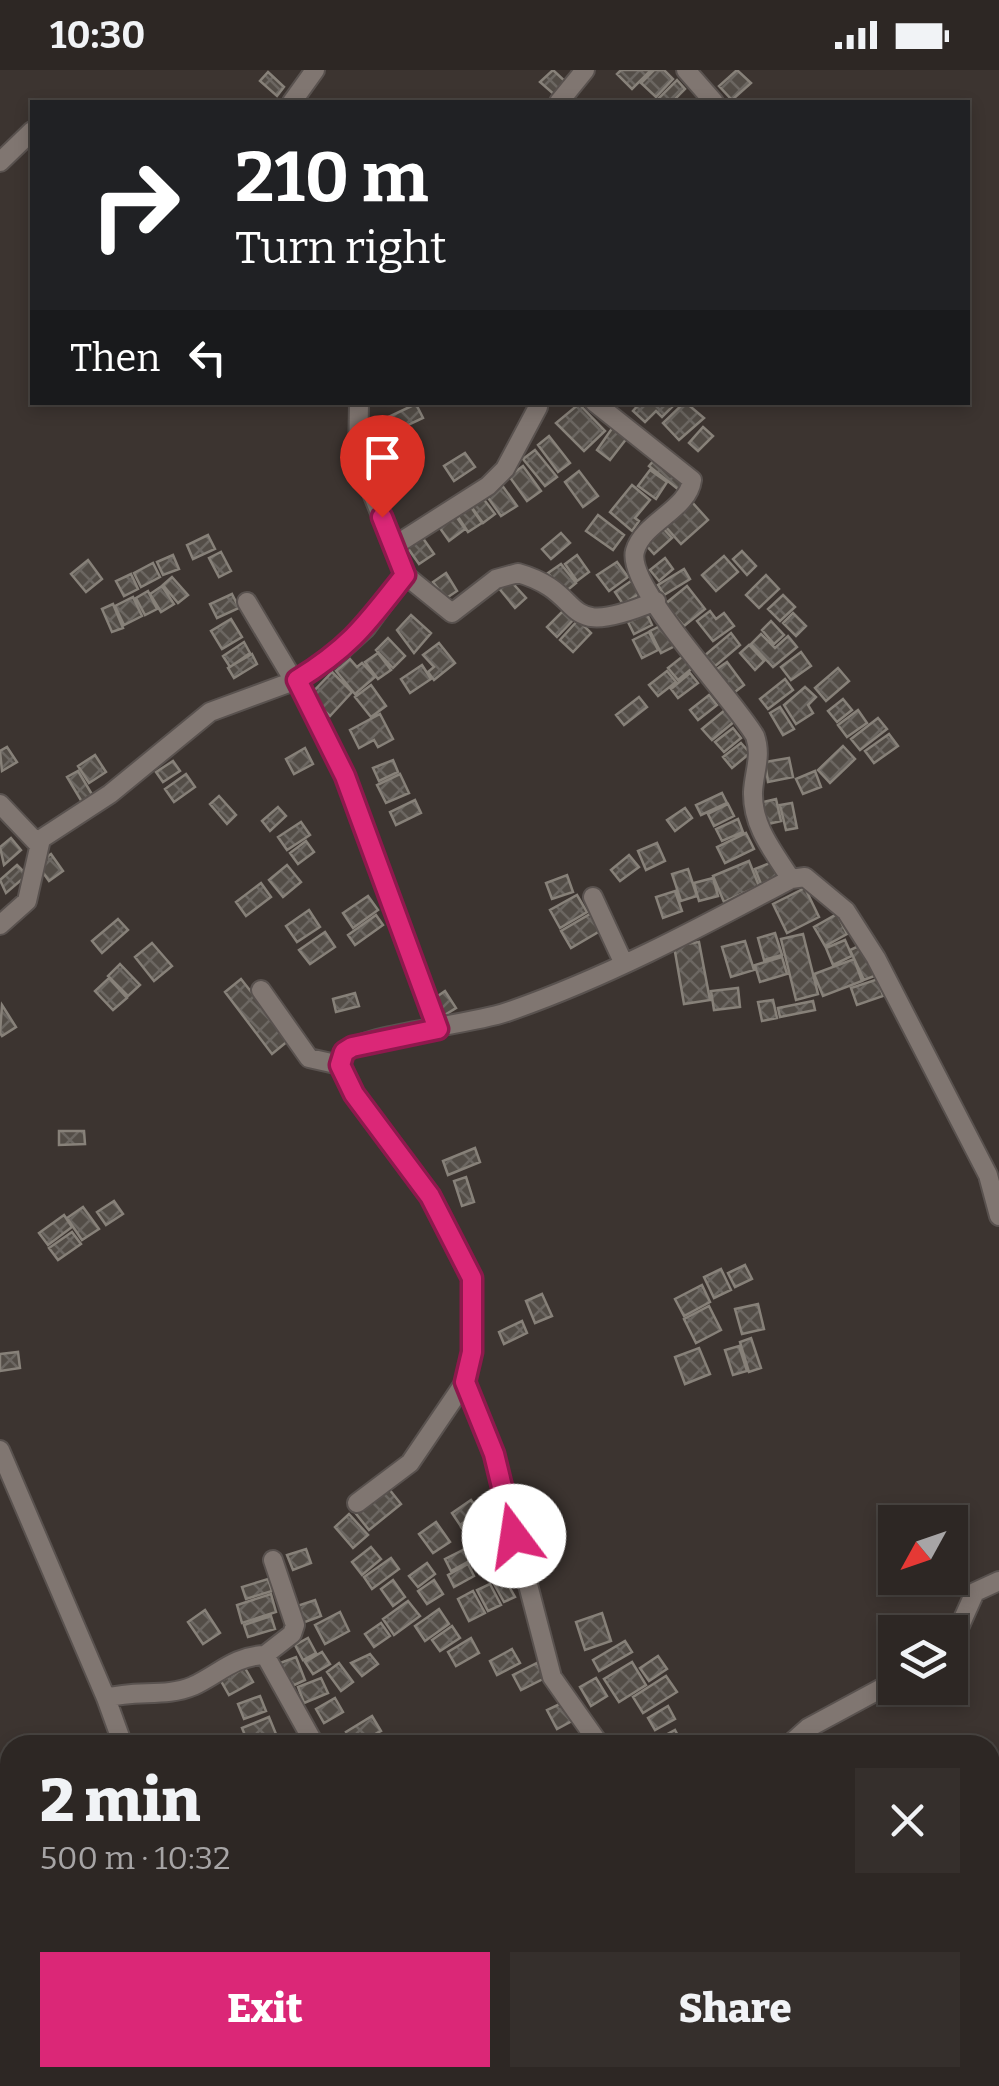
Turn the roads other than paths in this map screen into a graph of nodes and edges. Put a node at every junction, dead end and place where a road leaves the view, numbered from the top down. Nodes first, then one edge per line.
1 (315, 70) edge
2 (585, 70) edge
3 (686, 70) edge
4 (293, 100) edge
5 (561, 100) edge
6 (712, 100) edge
7 (30, 133) edge
8 (0, 162) edge
9 (359, 405) edge
10 (541, 405) edge
11 (598, 405) edge
12 (394, 546) junction
13 (405, 575) junction
14 (656, 601) junction
15 (247, 602) dead end
16 (296, 680) junction
17 (0, 804) edge
18 (38, 844) junction
19 (791, 879) junction
20 (593, 897) dead end
21 (0, 925) edge
22 (624, 964) junction
23 (261, 990) dead end
24 (438, 1029) junction
25 (340, 1065) junction
26 (999, 1216) edge
27 (465, 1382) junction
28 (0, 1450) edge
29 (357, 1503) dead end
30 (273, 1560) dead end
31 (999, 1581) edge
32 (965, 1615) edge
33 (265, 1654) junction
34 (878, 1691) edge
35 (106, 1698) junction
36 (119, 1735) edge
37 (310, 1735) edge
38 (593, 1735) edge
39 (800, 1735) edge

1 - 4 street
2 - 5 street
3 - 6 street
7 - 8 street
9 - 12 street
10 - 12 street
11 - 14 street
12 - 13 street
13 - 14 street
13 - 16 street
14 - 19 street
15 - 16 street
16 - 18 street
16 - 24 street
17 - 18 street
18 - 21 street
19 - 22 street
19 - 26 street
20 - 22 street
22 - 24 street
23 - 25 street
24 - 25 street
25 - 27 street
27 - 29 street
27 - 38 street
28 - 35 street
30 - 33 street
31 - 32 street
33 - 35 street
33 - 37 street
34 - 39 street
35 - 36 street

